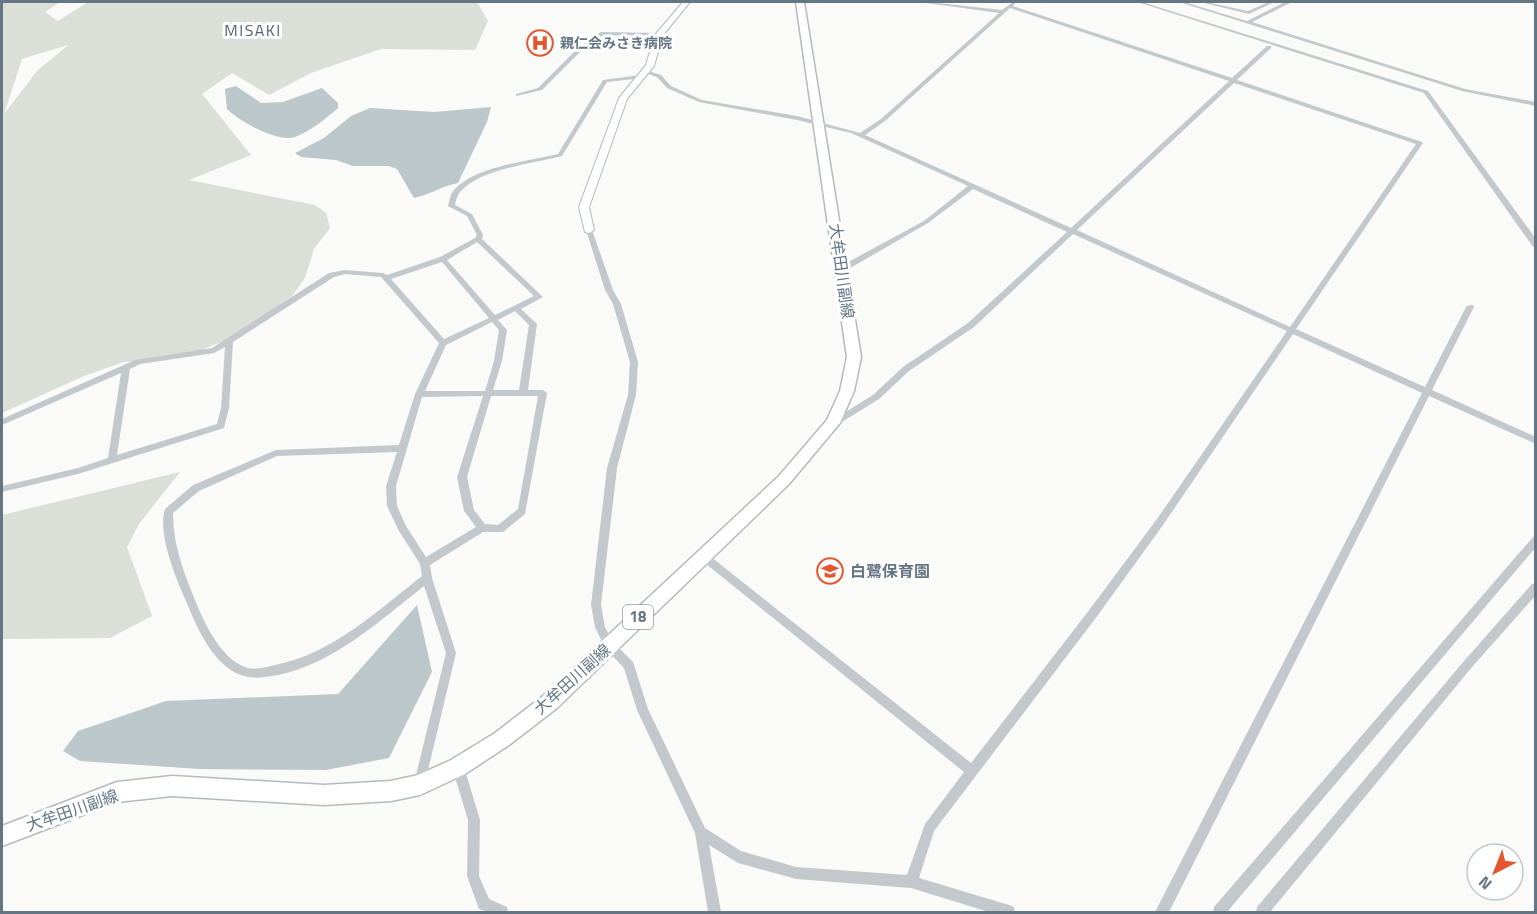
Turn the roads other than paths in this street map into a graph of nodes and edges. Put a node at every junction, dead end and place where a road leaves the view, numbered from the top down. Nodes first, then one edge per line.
1 (686, 2) edge
2 (800, 2) edge
3 (921, 2) edge
4 (1014, 2) edge
5 (1139, 2) edge
6 (1181, 2) edge
7 (1202, 2) edge
8 (1272, 2) edge
9 (1288, 2) edge
10 (1009, 6) junction
11 (1002, 12) junction
12 (1247, 23) junction
13 (659, 34) junction
14 (1269, 47) dead end
15 (643, 74) junction
16 (1234, 81) junction
17 (518, 94) dead end
18 (1536, 104) edge
19 (819, 123) junction
20 (861, 135) junction
21 (972, 186) junction
22 (588, 230) joint
23 (1073, 231) junction
24 (478, 239) junction
25 (1536, 244) edge
26 (443, 260) junction
27 (842, 269) junction
28 (386, 278) junction
29 (1470, 307) dead end
30 (516, 308) junction
31 (493, 318) junction
32 (1291, 330) junction
33 (229, 340) junction
34 (443, 343) junction
35 (126, 367) junction
36 (1427, 391) junction
37 (523, 393) junction
38 (419, 394) junction
39 (488, 394) junction
40 (2, 422) edge
41 (833, 423) junction
42 (1536, 441) edge
43 (403, 448) junction
44 (112, 460) junction
45 (2, 489) edge
46 (482, 528) junction
47 (1536, 540) edge
48 (703, 556) junction
49 (425, 563) junction
50 (427, 578) junction
51 (1536, 587) edge
52 (609, 645) junction
53 (458, 767) junction
54 (973, 772) junction
55 (420, 785) junction
56 (701, 832) junction
57 (2, 836) edge
58 (911, 882) junction
59 (502, 912) edge
60 (714, 912) edge
61 (1009, 912) edge
62 (1162, 912) edge
63 (1219, 912) edge
64 (1262, 912) edge

1 - 13 street
2 - 19 main road, 大牟田川副線 / 18
3 - 11 street
4 - 10 street
5 - 25 street
6 - 12 street
7 - 8 street
9 - 12 street
10 - 11 street
10 - 16 street
11 - 20 street
12 - 18 street
13 - 15 street
13 - 17 street
14 - 16 street
15 - 19 street
15 - 22 street
15 - 24 street
16 - 23 street
16 - 32 street
19 - 20 street
19 - 27 main road, 大牟田川副線 / 18
20 - 21 street
21 - 23 street
21 - 27 street
22 - 52 street
23 - 32 street
23 - 41 street
24 - 26 street
24 - 30 street
26 - 28 street
26 - 31 street
27 - 41 main road, 大牟田川副線 / 18
28 - 33 street
28 - 34 street
29 - 36 street
30 - 31 street
30 - 37 street
31 - 34 street
31 - 39 street
32 - 36 street
32 - 54 street
33 - 35 street
33 - 44 street
34 - 38 street
35 - 40 street
35 - 44 street
36 - 42 street
36 - 62 street
37 - 39 street
37 - 46 street
38 - 39 street
38 - 43 street
39 - 46 street
41 - 48 main road, 大牟田川副線 / 18
43 - 49 street
43 - 50 street
44 - 45 street
46 - 49 street
47 - 63 street
48 - 52 main road, 大牟田川副線 / 18
48 - 54 street
49 - 50 street
50 - 55 street
51 - 64 street
52 - 53 main road, 大牟田川副線 / 18
52 - 56 street
53 - 55 main road, 大牟田川副線 / 18
53 - 59 street
54 - 58 street
55 - 57 main road, 大牟田川副線 / 18
56 - 58 street
56 - 60 street
58 - 61 street

